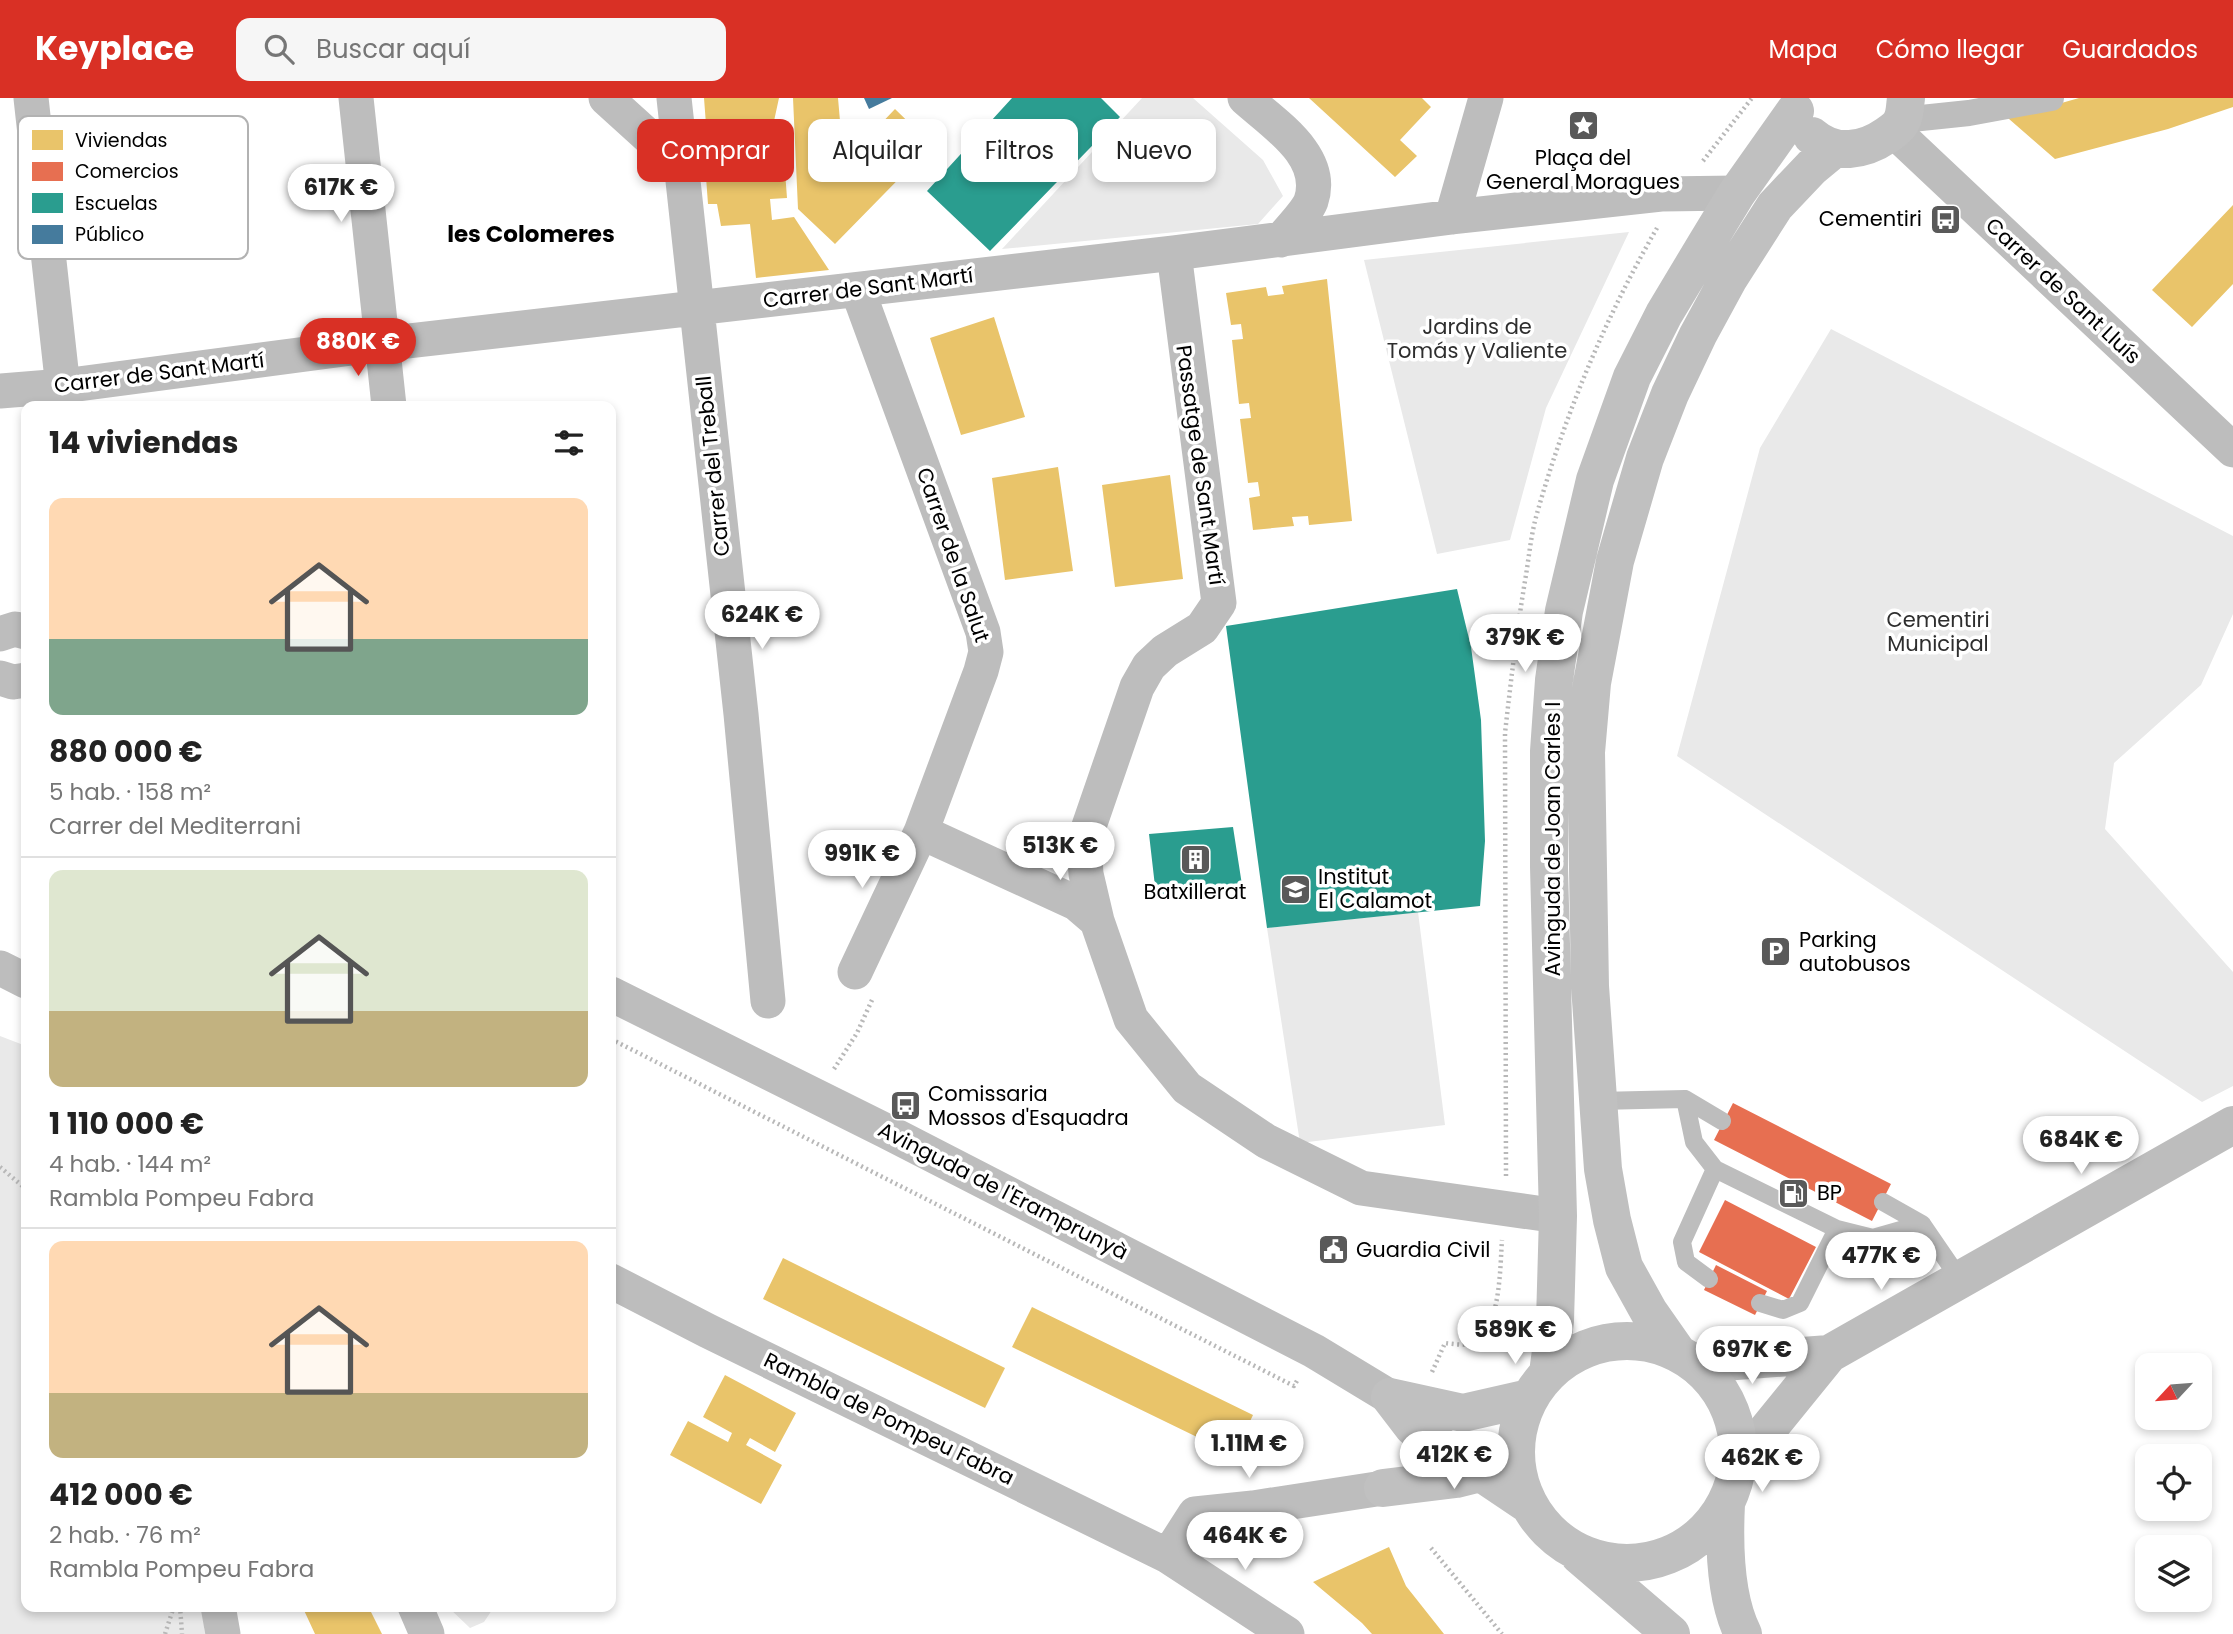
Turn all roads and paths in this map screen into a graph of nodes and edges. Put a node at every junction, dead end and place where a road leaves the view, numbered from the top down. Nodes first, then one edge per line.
1 (31, 98) edge
2 (356, 98) edge
3 (606, 98) edge
4 (674, 98) edge
5 (1245, 98) edge
6 (1486, 98) edge
7 (2050, 98) edge
8 (1793, 104) edge
9 (33, 116) edge
10 (1901, 116) edge
11 (676, 119) edge
12 (637, 126) edge
13 (1835, 149) junction
14 (683, 182) edge
15 (1737, 193) junction
16 (1452, 217) junction
17 (1281, 240) junction
18 (1174, 253) junction
19 (49, 259) edge
20 (858, 291) junction
21 (695, 308) junction
22 (382, 344) junction
23 (0, 391) edge
24 (64, 396) edge
25 (388, 401) edge
26 (2233, 450) edge
27 (0, 677) edge
28 (21, 681) edge
29 (921, 832) junction
30 (1097, 921) junction
31 (0, 968) edge
32 (855, 972) dead end
33 (21, 978) edge
34 (616, 996) edge
35 (768, 1001) dead end
36 (857, 1033) dead end
37 (616, 1042) edge
38 (839, 1061) dead end
39 (1685, 1099) junction
40 (1598, 1101) junction
41 (1722, 1121) dead end
42 (2233, 1125) edge
43 (0, 1167) edge
44 (1715, 1169) junction
45 (1506, 1172) dead end
46 (21, 1185) edge
47 (1883, 1202) dead end
48 (1506, 1209) junction
49 (1558, 1216) junction
50 (1922, 1224) junction
51 (1838, 1228) junction
52 (1709, 1279) dead end
53 (1961, 1281) junction
54 (616, 1284) edge
55 (1760, 1303) dead end
56 (1829, 1354) junction
57 (1688, 1360) junction
58 (1300, 1374) dead end
59 (1429, 1378) dead end
60 (1539, 1385) junction
61 (1390, 1397) junction
62 (1413, 1427) junction
63 (1738, 1466) junction
64 (1480, 1473) junction
65 (1383, 1488) junction
66 (1726, 1504) junction
67 (1530, 1506) junction
68 (1431, 1548) dead end
69 (1573, 1549) junction
70 (1168, 1556) junction
71 (172, 1612) edge
72 (180, 1612) edge
73 (219, 1612) edge
74 (418, 1612) edge
75 (165, 1634) edge
76 (182, 1634) edge
77 (223, 1634) edge
78 (428, 1634) edge
79 (1287, 1634) edge
80 (1502, 1634) edge
81 (1671, 1634) edge
82 (1743, 1634) edge

1 - 9 street
2 - 22 street
3 - 12 street
4 - 11 street, Carrer del Treball
5 - 17 street
6 - 16 street
7 - 10 street
8 - 13 main road
8 - 15 main road, Avinguda de Joan Carles I
10 - 13 main road
10 - 26 street, Carrer de Sant Lluís
13 - 40 main road, Avinguda de Joan Carles I
14 - 21 street, Carrer del Treball
15 - 16 street, Carrer de Sant Martí
15 - 49 main road, Avinguda de Joan Carles I
16 - 17 street, Carrer de Sant Martí
17 - 18 street, Carrer de Sant Martí
18 - 20 street, Carrer de Sant Martí
18 - 30 street, Passatge de Sant Martí
19 - 24 street
20 - 21 street, Carrer de Sant Martí
20 - 29 street, Carrer de la Salut
21 - 22 street, Carrer de Sant Martí
21 - 35 street, Carrer del Treball
22 - 24 street, Carrer de Sant Martí
22 - 25 street
23 - 24 street, Carrer de Sant Martí
27 - 28 street
29 - 30 street
29 - 32 street, Carrer de la Salut
30 - 48 street, Passatge de Sant Martí
31 - 33 street
34 - 61 street, Avinguda de l'Eramprunyà
36 - 38 path
37 - 58 path
39 - 40 lane
39 - 41 lane
39 - 44 lane
40 - 57 main road, Avinguda de Joan Carles I
42 - 53 street
43 - 46 path
44 - 51 lane
44 - 52 lane
45 - 48 path
47 - 50 lane
48 - 49 street, Passatge de Sant Martí
48 - 59 path
49 - 60 main road, Avinguda de Joan Carles I
50 - 51 lane
50 - 53 lane
51 - 55 lane
53 - 56 street
54 - 70 street, Rambla de Pompeu Fabra
56 - 57 street
56 - 63 street
57 - 60 main road
57 - 63 main road
60 - 61 main road
60 - 67 main road
61 - 62 main road
62 - 64 main road
62 - 65 main road
63 - 66 main road
64 - 65 main road
64 - 67 main road
65 - 70 street
66 - 69 main road
66 - 82 main road
67 - 69 main road
68 - 80 path
69 - 81 main road
70 - 79 street, Rambla de Pompeu Fabra
71 - 75 path
72 - 76 path
73 - 77 street
74 - 78 street

